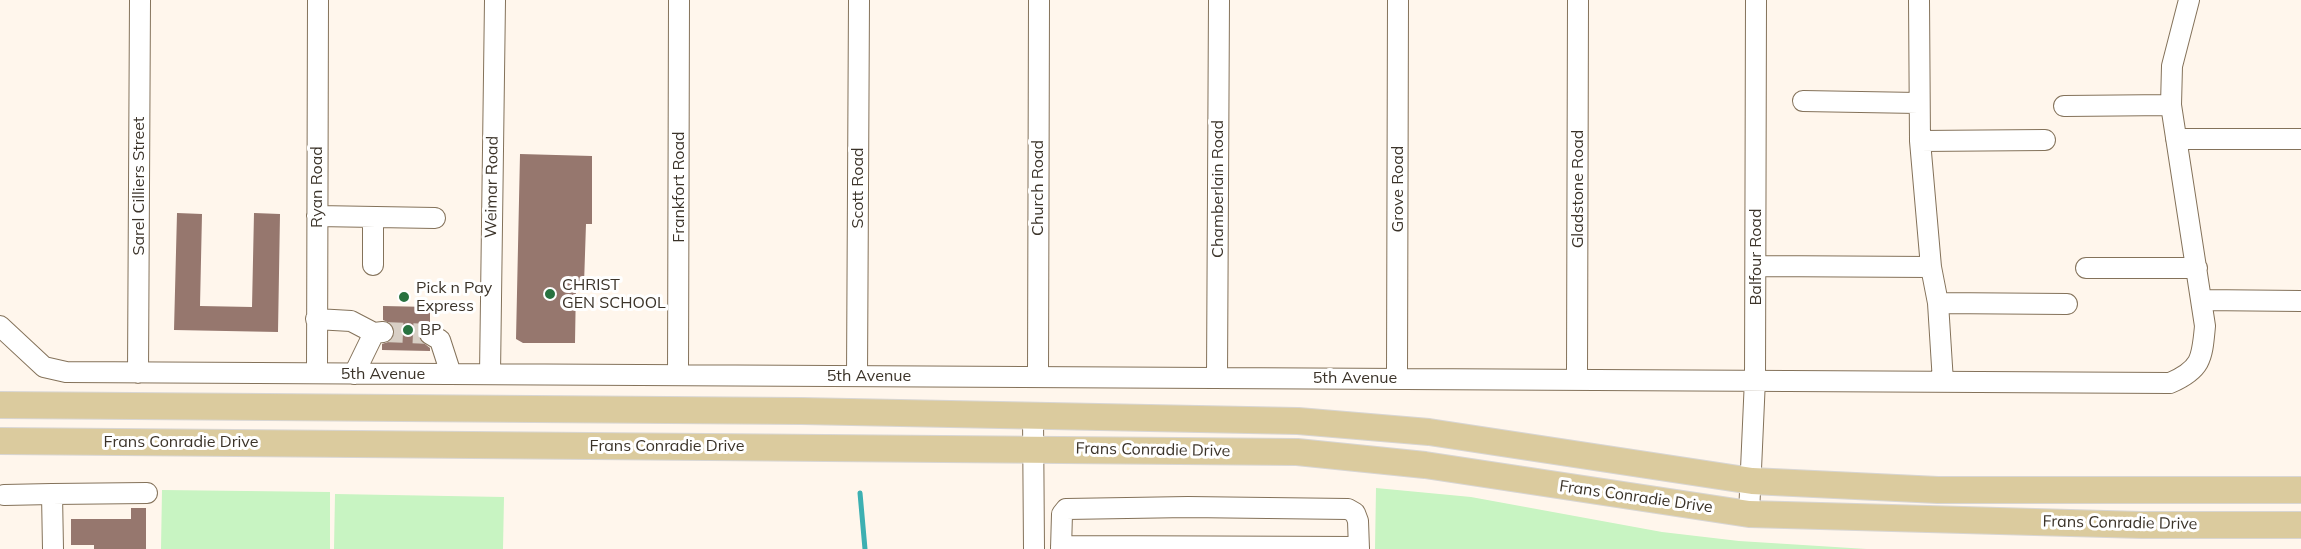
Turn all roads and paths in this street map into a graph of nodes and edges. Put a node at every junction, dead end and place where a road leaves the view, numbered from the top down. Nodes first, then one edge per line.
1 (140, 0) edge
2 (318, 0) edge
3 (495, 0) edge
4 (679, 0) edge
5 (859, 0) edge
6 (1039, 0) edge
7 (1218, 0) edge
8 (1398, 0) edge
9 (1578, 0) edge
10 (1756, 0) edge
11 (1919, 0) edge
12 (2189, 0) edge
13 (1803, 101) dead end
14 (1918, 103) junction
15 (2171, 105) junction
16 (2064, 106) dead end
17 (2176, 139) junction
18 (2301, 139) edge
19 (2045, 140) dead end
20 (1920, 141) junction
21 (316, 216) junction
22 (373, 217) junction
23 (435, 218) dead end
24 (373, 265) dead end
25 (1756, 266) junction
26 (1931, 267) junction
27 (2086, 268) dead end
28 (2197, 268) junction
29 (2202, 300) junction
30 (2301, 301) edge
31 (1938, 303) junction
32 (2067, 304) dead end
33 (316, 319) junction
34 (0, 326) edge
35 (430, 334) dead end
36 (138, 373) junction
37 (317, 373) junction
38 (354, 374) junction
39 (451, 374) junction
40 (490, 374) junction
41 (678, 375) junction
42 (857, 376) junction
43 (1038, 377) junction
44 (1217, 377) junction
45 (1397, 378) junction
46 (1577, 378) junction
47 (1755, 379) junction
48 (1943, 381) junction
49 (0, 405) edge
50 (1033, 416) junction
51 (0, 441) edge
52 (1032, 448) junction
53 (1752, 481) junction
54 (2301, 490) edge
55 (147, 493) dead end
56 (52, 494) junction
57 (4, 495) dead end
58 (1749, 514) junction
59 (2301, 525) edge
60 (1061, 548) edge
61 (1103, 548) edge
62 (1359, 548) edge
63 (53, 549) edge
64 (1035, 549) edge

1 - 36 street, Sarel Cilliers Street
2 - 21 street, Ryan Road
3 - 40 street, Weimar Road
4 - 41 street, Frankfort Road
5 - 42 street, Scott Road
6 - 43 street, Church Road
7 - 44 street, Chamberlain Road
8 - 45 street, Grove Road
9 - 46 street, Gladstone Road
10 - 25 street, Balfour Road
11 - 14 street
12 - 15 street, 5th Avenue
13 - 14 street
14 - 20 street
15 - 16 street
15 - 17 street, 5th Avenue
17 - 18 street
17 - 28 street, 5th Avenue
19 - 20 street
20 - 26 street
21 - 22 street
21 - 33 street, Ryan Road
22 - 23 street
22 - 24 street
25 - 26 street
25 - 47 street, Balfour Road
26 - 31 street
27 - 28 street
28 - 29 street, 5th Avenue
29 - 30 street
29 - 48 street, 5th Avenue
31 - 32 street
31 - 48 street
33 - 37 street, Ryan Road
33 - 38 street
34 - 36 street, 5th Avenue
35 - 39 street
36 - 37 street, 5th Avenue
37 - 38 street, 5th Avenue
38 - 39 street, 5th Avenue
39 - 40 street, 5th Avenue
40 - 41 street, 5th Avenue
41 - 42 street, 5th Avenue
42 - 43 street, 5th Avenue
43 - 44 street, 5th Avenue
44 - 45 street, 5th Avenue
45 - 46 street, 5th Avenue
46 - 47 street, 5th Avenue
47 - 48 street, 5th Avenue
47 - 53 street, Balfour Road
49 - 50 main road, Frans Conradie Drive
50 - 52 street
50 - 53 main road, Frans Conradie Drive
51 - 52 main road, Frans Conradie Drive
52 - 58 main road, Frans Conradie Drive
52 - 64 street
53 - 54 main road, Frans Conradie Drive
53 - 58 street, Balfour Road
55 - 56 street
56 - 57 street
56 - 63 street
58 - 59 main road, Frans Conradie Drive
60 - 61 street
60 - 62 street
61 - 62 street

